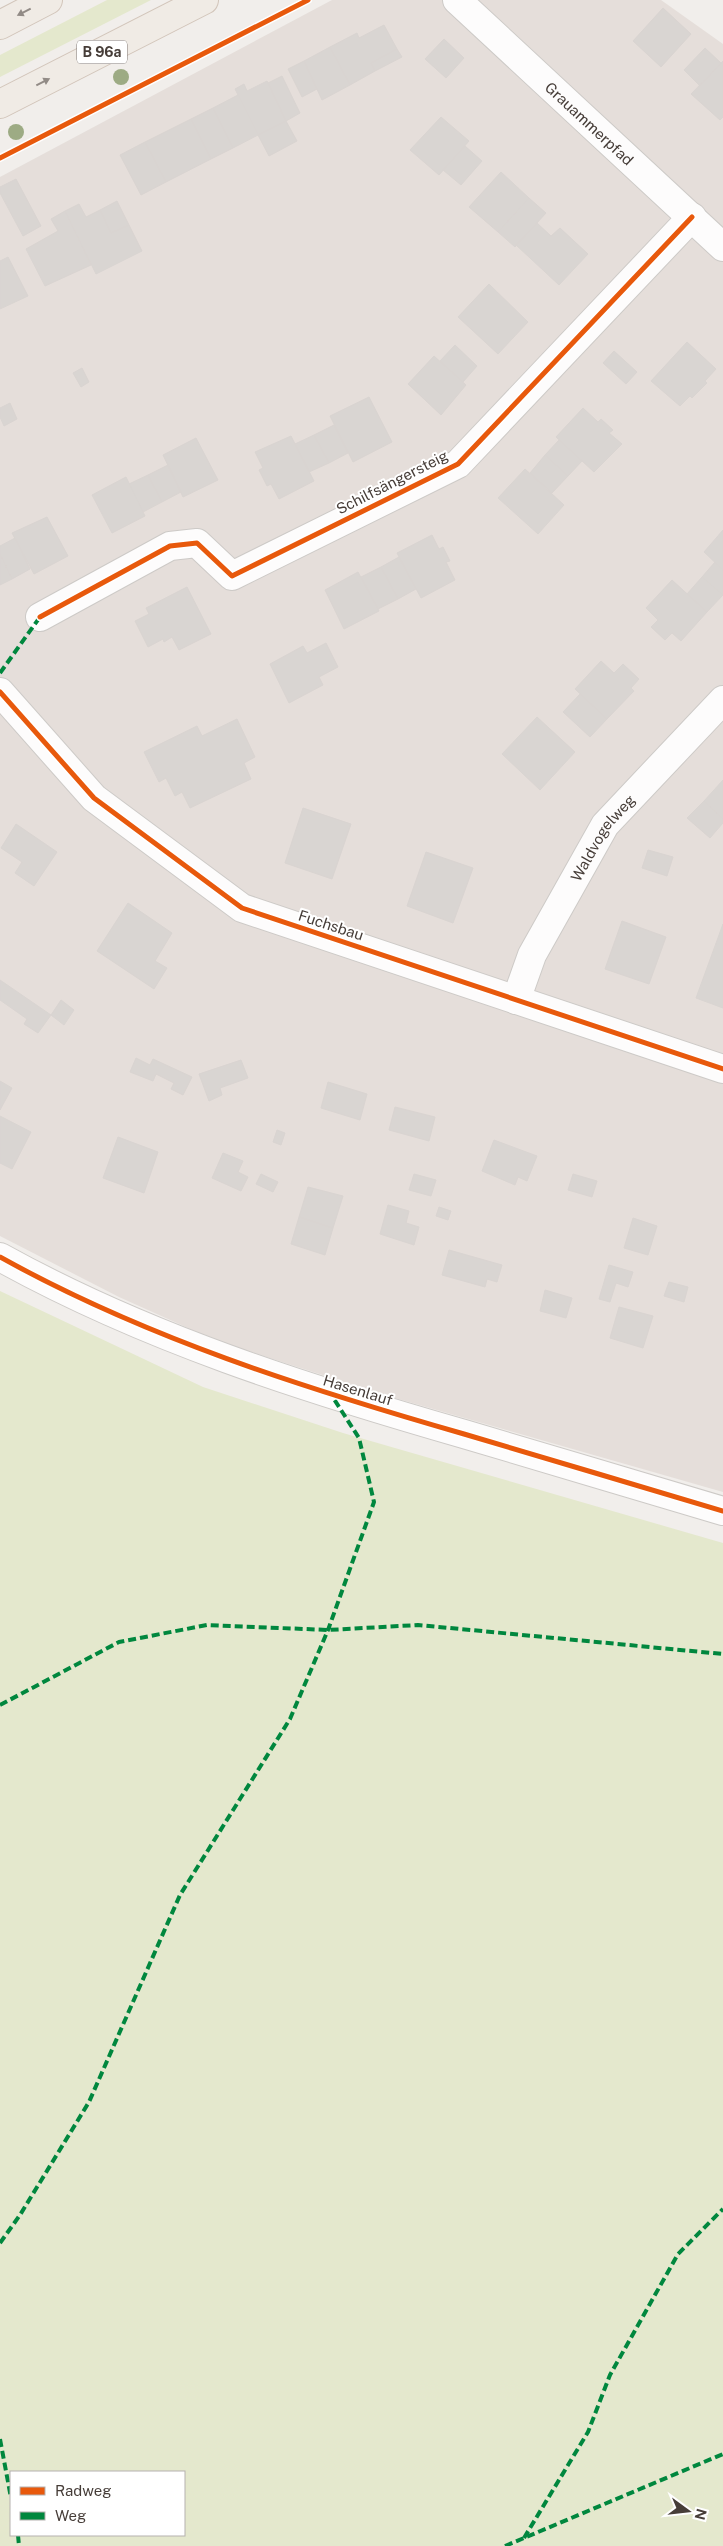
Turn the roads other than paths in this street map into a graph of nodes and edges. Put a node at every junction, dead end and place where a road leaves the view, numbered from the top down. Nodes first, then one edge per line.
1 (48, 0) edge
2 (204, 0) edge
3 (457, 0) edge
4 (0, 25) edge
5 (0, 104) edge
6 (692, 218) junction
7 (723, 247) edge
8 (40, 617) dead end
9 (0, 692) edge
10 (723, 700) edge
11 (516, 1000) junction
12 (723, 1068) edge
13 (0, 1257) edge
14 (723, 1510) edge

1 -> 4 main road
5 -> 2 main road, B 96a
3 - 6 street, Grauammerpfad
6 - 7 street, Grauammerpfad
6 - 8 street, Schilfsängersteig
9 - 11 street, Fuchsbau
10 - 11 street, Waldvogelweg
11 - 12 street, Fuchsbau
13 - 14 street, Hasenlauf

